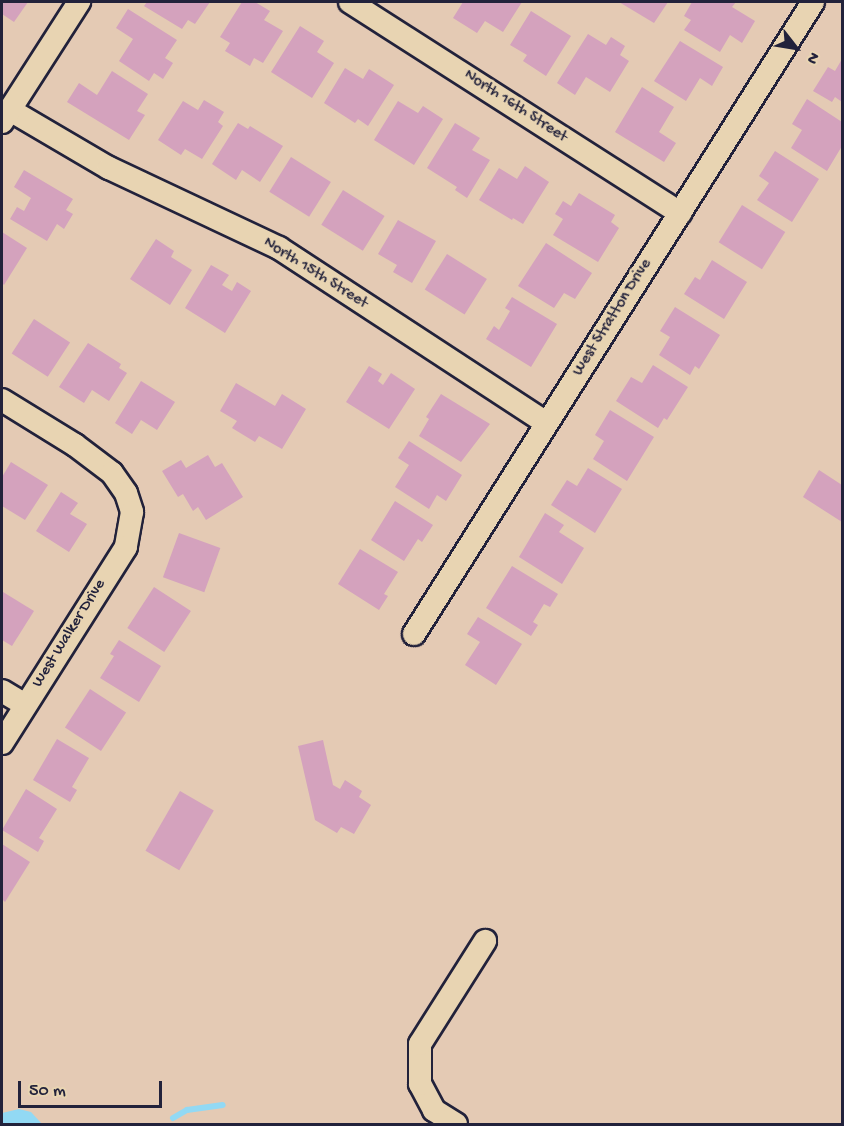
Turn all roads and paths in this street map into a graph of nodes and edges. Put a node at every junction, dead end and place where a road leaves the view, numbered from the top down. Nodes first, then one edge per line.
1 (79, 2) edge
2 (350, 2) edge
3 (805, 4) edge
4 (6, 117) edge
5 (680, 213) junction
6 (2, 400) edge
7 (546, 423) junction
8 (414, 634) dead end
9 (2, 691) edge
10 (25, 705) junction
11 (2, 743) edge
12 (485, 941) dead end
13 (456, 1125) edge

1 - 4 street
2 - 5 street, North 16th Street
3 - 5 street, West Stratton Drive
4 - 7 street, North 15th Street
5 - 7 street, West Stratton Drive
6 - 10 street, West Walker Drive
7 - 8 street, West Stratton Drive
9 - 10 street
10 - 11 street, West Walker Drive
12 - 13 street

